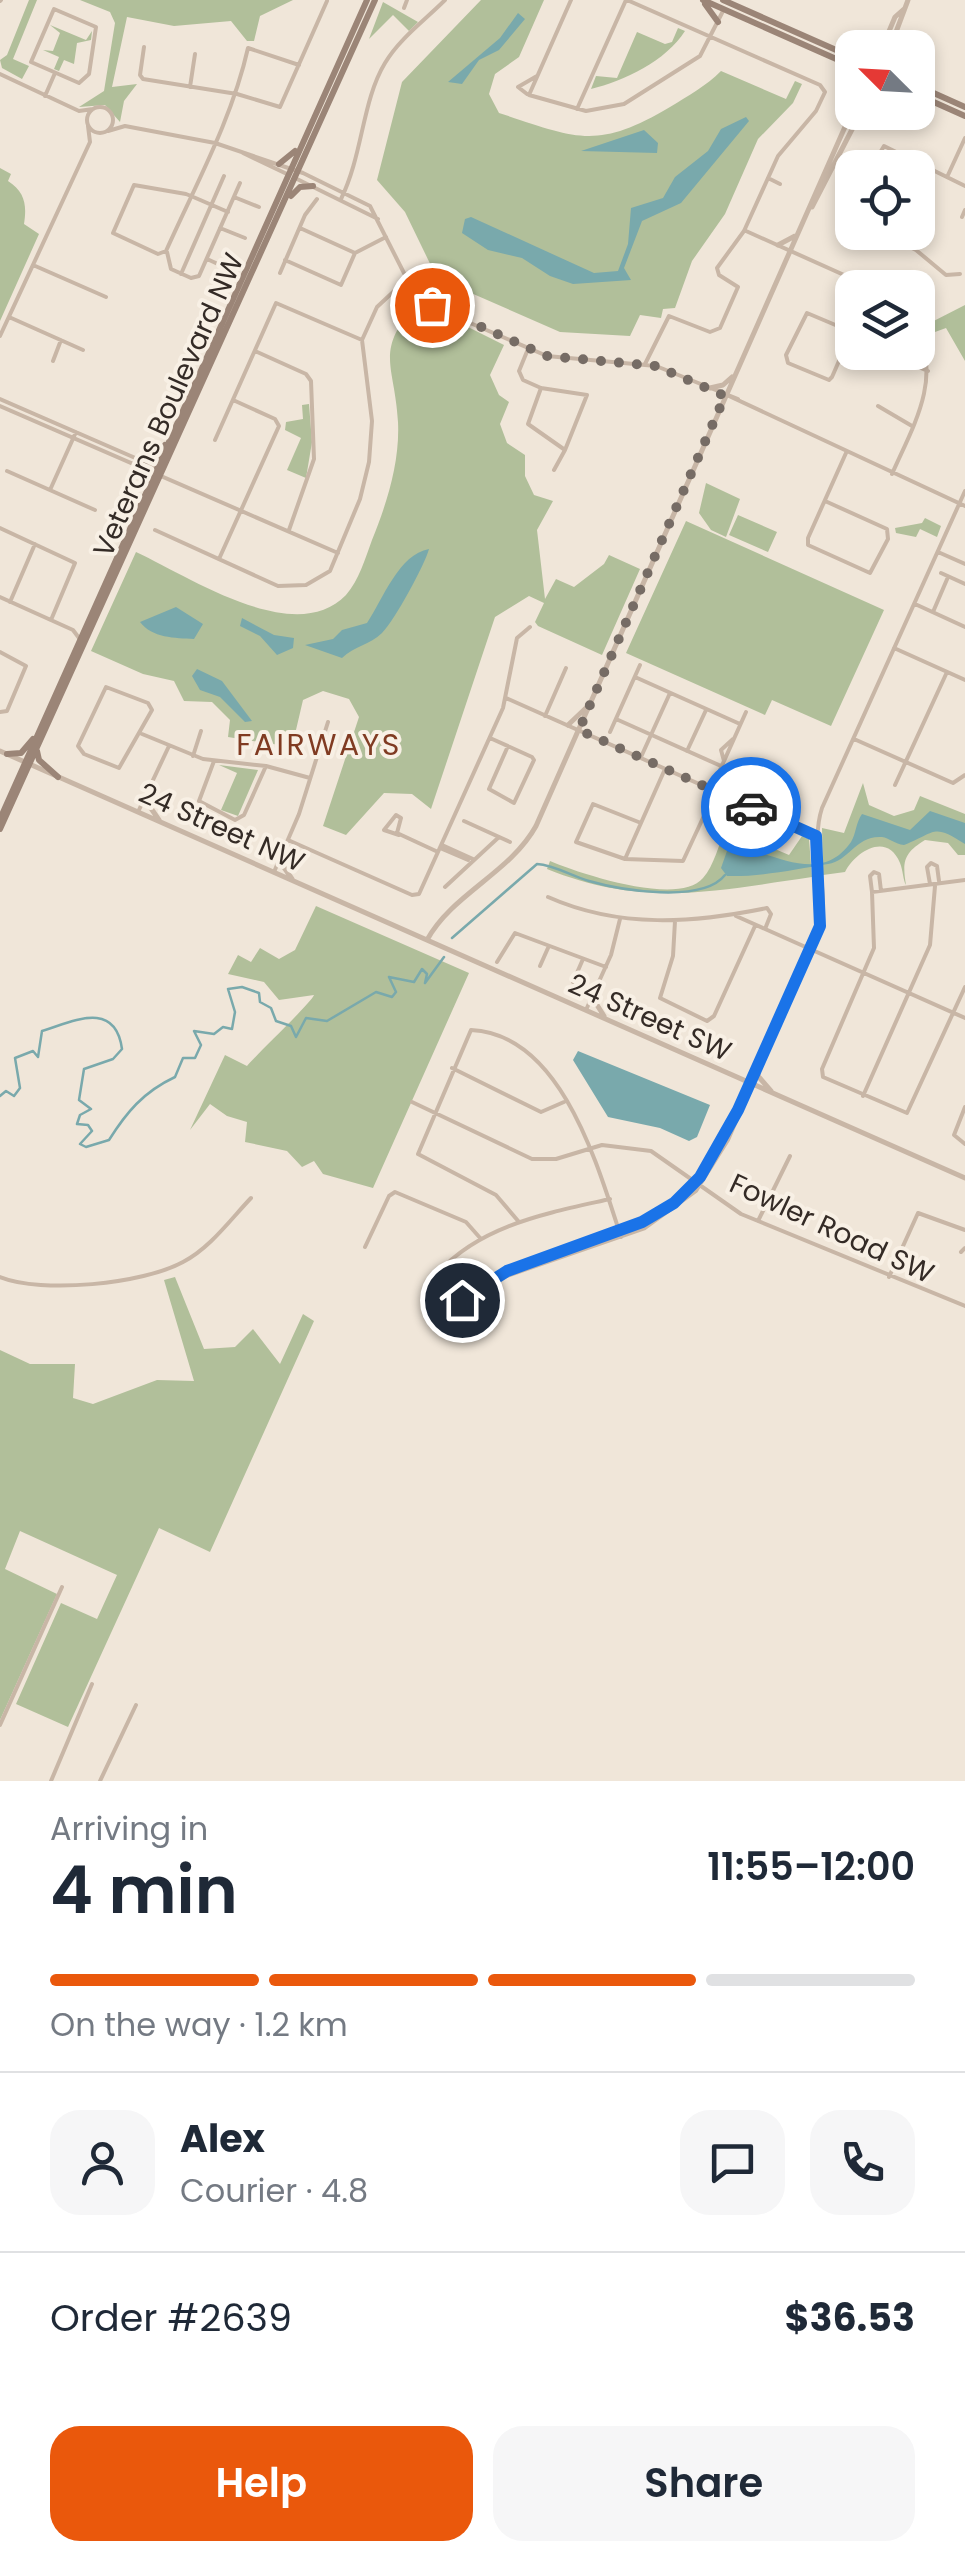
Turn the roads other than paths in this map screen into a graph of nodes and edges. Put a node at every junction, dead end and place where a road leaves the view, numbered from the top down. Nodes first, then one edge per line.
1 (367, 0) edge
2 (376, 0) edge
3 (408, 0) edge
4 (446, 0) edge
5 (571, 0) edge
6 (626, 0) edge
7 (701, 0) edge
8 (738, 0) edge
9 (908, 0) edge
10 (327, 1) edge
11 (725, 3) edge
12 (404, 8) dead end
13 (904, 9) junction
14 (749, 11) junction
15 (718, 22) junction
16 (890, 30) edge
17 (896, 30) edge
18 (712, 37) junction
19 (144, 47) dead end
20 (196, 54) dead end
21 (835, 55) edge
22 (835, 56) edge
23 (299, 65) junction
24 (55, 73) junction
25 (0, 76) edge
26 (537, 76) junction
27 (190, 87) junction
28 (237, 94) junction
29 (935, 94) edge
30 (529, 95) junction
31 (45, 96) junction
32 (935, 103) edge
33 (965, 107) edge
34 (93, 109) junction
35 (578, 109) junction
36 (79, 110) junction
37 (113, 116) junction
38 (965, 116) edge
39 (88, 124) junction
40 (125, 126) junction
41 (844, 130) edge
42 (853, 130) edge
43 (106, 132) junction
44 (354, 137) dead end
45 (304, 138) junction
46 (364, 138) junction
47 (965, 138) edge
48 (90, 142) junction
49 (214, 143) junction
50 (964, 145) edge
51 (238, 150) junction
52 (279, 164) junction
53 (935, 168) edge
54 (293, 173) junction
55 (948, 175) junction
56 (224, 176) dead end
57 (768, 178) junction
58 (240, 184) dead end
59 (780, 184) dead end
60 (313, 186) junction
61 (965, 186) edge
62 (344, 192) junction
63 (191, 196) junction
64 (234, 196) junction
65 (317, 199) dead end
66 (341, 199) junction
67 (211, 205) junction
68 (259, 207) dead end
69 (281, 210) junction
70 (965, 210) edge
71 (228, 212) junction
72 (962, 218) dead end
73 (378, 220) junction
74 (220, 228) junction
75 (300, 228) junction
76 (799, 230) junction
77 (744, 231) junction
78 (386, 237) junction
79 (245, 238) dead end
80 (778, 245) junction
81 (166, 250) junction
82 (914, 250) edge
83 (790, 251) junction
84 (356, 252) junction
85 (206, 259) junction
86 (285, 260) junction
87 (33, 264) junction
88 (230, 270) dead end
89 (835, 271) edge
90 (280, 273) dead end
91 (181, 274) junction
92 (960, 274) dead end
93 (408, 280) junction
94 (106, 298) dead end
95 (9, 316) junction
96 (852, 331) edge
97 (0, 336) edge
98 (61, 340) junction
99 (362, 340) junction
100 (528, 349) junction
101 (83, 350) dead end
102 (255, 351) junction
103 (53, 361) dead end
104 (645, 364) junction
105 (928, 371) edge
106 (734, 375) junction
107 (541, 388) junction
108 (710, 388) junction
109 (726, 394) junction
110 (233, 400) junction
111 (0, 402) edge
112 (878, 406) dead end
113 (913, 426) junction
114 (174, 432) junction
115 (74, 435) junction
116 (215, 440) dead end
117 (564, 450) junction
118 (846, 453) junction
119 (144, 462) junction
120 (554, 470) dead end
121 (7, 471) dead end
122 (159, 472) junction
123 (892, 474) junction
124 (50, 490) junction
125 (965, 491) edge
126 (825, 501) junction
127 (962, 505) edge
128 (242, 509) junction
129 (95, 510) dead end
130 (0, 528) edge
131 (155, 530) dead end
132 (289, 530) junction
133 (35, 544) junction
134 (938, 552) junction
135 (338, 553) junction
136 (219, 559) junction
137 (965, 564) edge
138 (941, 573) dead end
139 (948, 577) junction
140 (965, 584) edge
141 (0, 597) edge
142 (10, 602) junction
143 (914, 604) junction
144 (932, 612) junction
145 (91, 616) junction
146 (51, 620) junction
147 (530, 627) dead end
148 (965, 627) edge
149 (73, 630) junction
150 (79, 642) junction
151 (894, 648) junction
152 (0, 652) edge
153 (640, 664) dead end
154 (566, 668) dead end
155 (947, 672) junction
156 (635, 677) junction
157 (965, 680) edge
158 (670, 693) junction
159 (506, 698) junction
160 (592, 701) junction
161 (706, 709) junction
162 (0, 712) edge
163 (746, 712) dead end
164 (545, 716) junction
165 (616, 719) junction
166 (328, 722) dead end
167 (740, 724) junction
168 (568, 725) junction
169 (42, 726) junction
170 (579, 730) junction
171 (201, 731) dead end
172 (610, 732) dead end
173 (141, 734) junction
174 (651, 735) junction
175 (489, 738) junction
176 (854, 738) junction
177 (168, 746) junction
178 (508, 746) junction
179 (37, 750) junction
180 (687, 751) junction
181 (4, 752) edge
182 (193, 756) junction
183 (640, 758) junction
184 (215, 760) junction
185 (906, 762) junction
186 (28, 763) junction
187 (723, 764) junction
188 (266, 766) junction
189 (665, 770) junction
190 (965, 775) edge
191 (58, 777) junction
192 (310, 778) junction
193 (895, 785) dead end
194 (713, 791) junction
195 (144, 798) junction
196 (138, 812) junction
197 (0, 818) edge
198 (464, 821) dead end
199 (161, 822) junction
200 (641, 823) junction
201 (0, 829) edge
202 (399, 835) dead end
203 (816, 836) junction
204 (499, 837) junction
205 (288, 840) junction
206 (510, 842) dead end
207 (440, 849) junction
208 (625, 859) junction
209 (280, 860) junction
210 (471, 860) junction
211 (274, 872) junction
212 (965, 880) edge
213 (294, 881) junction
214 (934, 884) junction
215 (445, 887) dead end
216 (881, 891) junction
217 (872, 892) junction
218 (548, 898) dead end
219 (736, 916) junction
220 (620, 919) junction
221 (676, 921) junction
222 (755, 925) junction
223 (765, 929) junction
224 (428, 940) junction
225 (548, 948) junction
226 (810, 949) junction
227 (584, 960) junction
228 (497, 962) dead end
229 (540, 966) dead end
230 (606, 967) junction
231 (865, 974) junction
232 (573, 982) dead end
233 (965, 988) edge
234 (910, 994) junction
235 (592, 997) junction
236 (586, 1010) junction
237 (954, 1012) junction
238 (965, 1018) edge
239 (606, 1019) junction
240 (759, 1064) junction
241 (452, 1068) junction
242 (750, 1082) junction
243 (773, 1093) junction
244 (864, 1096) junction
245 (566, 1101) junction
246 (412, 1102) dead end
247 (965, 1107) edge
248 (433, 1111) junction
249 (965, 1144) edge
250 (590, 1146) junction
251 (790, 1156) dead end
252 (965, 1178) edge
253 (698, 1183) junction
254 (251, 1198) dead end
255 (610, 1199) junction
256 (758, 1221) junction
257 (519, 1222) junction
258 (965, 1230) edge
259 (620, 1234) junction
260 (481, 1239) junction
261 (365, 1247) dead end
262 (436, 1276) dead end
263 (0, 1277) edge
264 (889, 1277) junction
265 (463, 1302) dead end
266 (965, 1306) edge
267 (62, 1586) dead end
268 (92, 1684) dead end
269 (136, 1705) dead end
270 (0, 1726) edge
271 (50, 1781) edge
272 (100, 1781) edge

1 - 45 main road, Veterans Boulevard NW
2 - 54 main road, Veterans Boulevard NW
3 - 12 street
4 - 46 street
5 - 26 street
6 - 18 street
6 - 35 street
7 - 11 main road
7 - 15 main road
8 - 14 main road
9 - 13 street
10 - 23 street
11 - 14 main road
11 - 15 street
11 - 22 main road
13 - 16 street
13 - 17 street
14 - 21 main road
15 - 18 street
18 - 35 street
18 - 57 street
19 - 27 street
20 - 27 street
23 - 28 street
23 - 28 street
24 - 24 street
24 - 31 street
25 - 31 street
26 - 30 street
26 - 30 street
27 - 28 street
28 - 49 street
29 - 33 main road
30 - 35 street
31 - 36 street
32 - 38 main road
34 - 36 street
34 - 37 street
34 - 39 street
36 - 39 street
37 - 40 street
37 - 43 street
39 - 43 street
39 - 48 street
40 - 43 street
40 - 49 street
41 - 76 street
42 - 76 street
43 - 48 street
44 - 46 street
45 - 52 main road
45 - 54 main road, Veterans Boulevard NW
46 - 62 street
47 - 50 street
48 - 87 street
49 - 51 street
49 - 63 street
50 - 55 street
51 - 52 street
51 - 54 street
52 - 54 street
53 - 55 street
54 - 60 street
54 - 62 street
54 - 69 main road, Veterans Boulevard NW
54 - 114 main road, Veterans Boulevard NW
55 - 61 street
56 - 67 street
57 - 59 street
57 - 77 street
58 - 64 street
60 - 66 street
60 - 69 main road
62 - 66 street
62 - 73 street
63 - 67 street
63 - 81 street
63 - 81 street
64 - 68 street
64 - 71 street
65 - 75 street
66 - 73 street
67 - 71 street
67 - 91 street
69 - 122 main road, Veterans Boulevard NW
70 - 72 street
71 - 74 street
73 - 78 street
74 - 79 street
74 - 85 street
75 - 84 street
75 - 86 street
76 - 80 street
76 - 83 street
77 - 80 street
77 - 104 street
78 - 84 street
78 - 93 street
80 - 83 street
81 - 91 street
82 - 92 street
83 - 89 street
83 - 106 street
84 - 86 street
85 - 88 street
85 - 91 street
86 - 90 street
87 - 94 street
87 - 95 street
93 - 99 street
93 - 100 street
95 - 97 street
95 - 98 street
96 - 96 street
98 - 101 street
98 - 103 street
99 - 102 street
99 - 135 street
100 - 104 street
100 - 107 street
102 - 110 street
102 - 132 street
104 - 108 street
105 - 113 street
106 - 108 street
106 - 109 street
107 - 117 street
107 - 117 street
108 - 109 street
109 - 118 street
109 - 160 street
110 - 116 street
110 - 128 street
111 - 115 street
112 - 113 street
113 - 123 street
114 - 119 main road
114 - 122 main road, Veterans Boulevard NW
115 - 119 street
115 - 122 street
115 - 124 street
117 - 120 street
118 - 123 street
118 - 126 street
119 - 122 street
121 - 124 street
122 - 128 street
122 - 145 main road, Veterans Boulevard NW
122 - 179 main road, Veterans Boulevard NW
123 - 127 street
124 - 129 street
125 - 127 street
126 - 126 street
127 - 134 street
128 - 132 street
128 - 136 street
130 - 133 street
131 - 136 street
132 - 135 street
133 - 142 street
133 - 146 street
134 - 137 street
134 - 143 street
135 - 136 street
138 - 139 street
139 - 140 street
139 - 144 street
141 - 142 street
142 - 146 street
143 - 144 street
143 - 151 street
144 - 148 street
145 - 149 street
145 - 150 main road, Veterans Boulevard NW
146 - 149 street
147 - 159 street
149 - 150 street
150 - 169 main road, Veterans Boulevard NW
151 - 155 street
151 - 176 street
152 - 162 street
153 - 156 street
154 - 164 street
155 - 157 street
155 - 185 street
156 - 158 street
156 - 165 street
158 - 161 street
158 - 174 street
159 - 164 street
159 - 175 street
160 - 168 street
160 - 170 street
161 - 167 street
161 - 180 street
163 - 167 street
164 - 168 street
165 - 172 street
165 - 174 street
166 - 192 street
167 - 187 street
168 - 170 street
169 - 181 main road
169 - 186 main road, Veterans Boulevard NW
170 - 183 street
170 - 224 street
171 - 182 street
173 - 173 street
173 - 177 street
174 - 180 street
174 - 183 street
175 - 178 street
175 - 207 street
176 - 185 street
176 - 203 street
177 - 182 street
177 - 195 street
178 - 178 street
179 - 186 main road, Veterans Boulevard NW
179 - 191 main road
180 - 187 street
181 - 186 street, 24 Street NW
182 - 184 street
183 - 189 street
184 - 188 street
184 - 188 street
185 - 190 street
185 - 193 street
186 - 191 street, 24 Street NW
186 - 197 main road, Veterans Boulevard NW
186 - 201 main road, Veterans Boulevard NW
187 - 194 street
188 - 192 street
189 - 194 street
189 - 200 street
191 - 196 street, 24 Street NW
192 - 205 street
194 - 203 street
194 - 208 street
195 - 196 street
195 - 199 street
196 - 199 street, 24 Street NW
198 - 204 street
199 - 211 street, 24 Street NW
200 - 208 street
200 - 208 street
202 - 207 street
203 - 226 street
204 - 206 street
204 - 210 street
205 - 207 street
205 - 209 street
207 - 210 street
209 - 211 street
209 - 213 street
210 - 215 street
211 - 213 street, 24 Street NW
212 - 214 street
213 - 224 street, 24 Street NW
214 - 216 street
214 - 234 street
216 - 217 street
216 - 217 street
217 - 231 street
218 - 220 street
219 - 221 street
219 - 222 street
219 - 223 street
220 - 221 street
220 - 230 street
221 - 222 street
222 - 223 street
223 - 226 street
224 - 236 street, 24 Street SW
225 - 227 street
225 - 228 street
225 - 229 street
226 - 231 street
226 - 240 street
227 - 230 street
227 - 232 street
230 - 235 street
231 - 234 street
231 - 244 street
233 - 237 street
234 - 237 street
234 - 244 street
235 - 236 street
235 - 239 street
236 - 239 street, 24 Street SW
237 - 238 street
237 - 244 street
239 - 242 street, 24 Street SW
240 - 242 street
240 - 243 street
241 - 245 street
241 - 245 street
241 - 248 street
242 - 243 street, 24 Street SW
242 - 253 street
243 - 252 street, 24 Street SW
245 - 250 street
246 - 248 street, Fowler Road SW
247 - 249 street
248 - 250 street, Fowler Road SW
248 - 257 street
250 - 253 street, Fowler Road SW
250 - 255 street
251 - 256 street
253 - 256 street, Fowler Road SW
253 - 259 street
254 - 263 street
255 - 257 street
255 - 259 street
256 - 264 street, Fowler Road SW
257 - 260 street
258 - 264 street
259 - 265 street
260 - 261 street
260 - 262 street
264 - 266 street, Fowler Road SW
267 - 270 street
268 - 271 street
269 - 272 street

